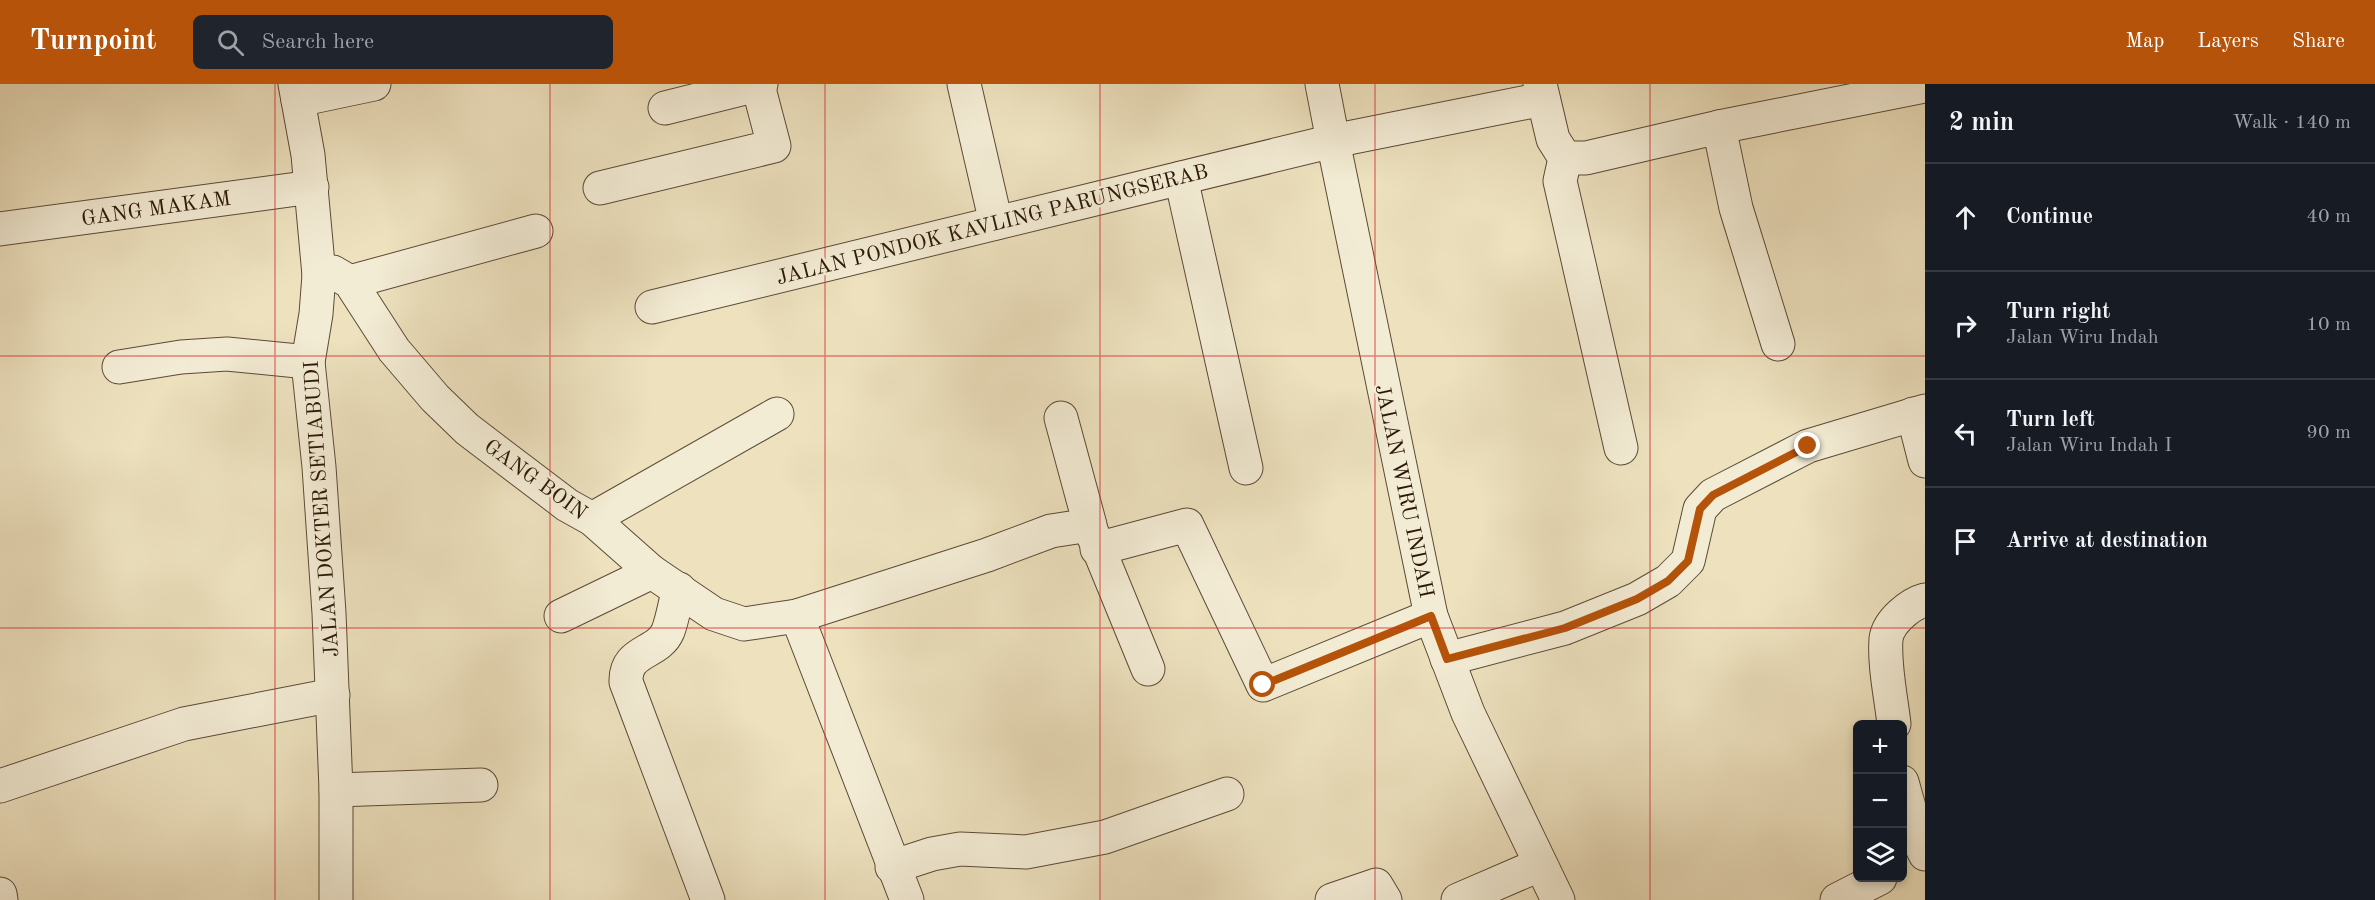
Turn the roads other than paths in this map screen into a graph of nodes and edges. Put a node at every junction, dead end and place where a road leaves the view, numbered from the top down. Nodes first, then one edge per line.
1 (374, 84) edge
2 (760, 84) edge
3 (963, 84) edge
4 (1322, 84) edge
5 (1925, 86) edge
6 (296, 92) edge
7 (1542, 92) edge
8 (666, 108) dead end
9 (1719, 127) junction
10 (1335, 154) junction
11 (1565, 158) junction
12 (1181, 178) junction
13 (312, 187) junction
14 (600, 188) dead end
15 (996, 223) junction
16 (0, 228) edge
17 (536, 231) dead end
18 (334, 278) junction
19 (652, 307) dead end
20 (1778, 344) dead end
21 (308, 362) junction
22 (118, 367) dead end
23 (1919, 412) edge
24 (777, 414) dead end
25 (1061, 418) dead end
26 (1621, 448) dead end
27 (1925, 461) edge
28 (1246, 468) dead end
29 (592, 519) junction
30 (1094, 537) junction
31 (652, 572) junction
32 (679, 589) junction
33 (1925, 600) edge
34 (561, 616) dead end
35 (797, 616) junction
36 (1431, 616) junction
37 (1447, 659) junction
38 (1148, 669) dead end
39 (333, 695) junction
40 (1894, 720) edge
41 (481, 785) dead end
42 (0, 786) edge
43 (336, 790) junction
44 (1227, 795) dead end
45 (1907, 800) edge
46 (1925, 854) edge
47 (1907, 863) edge
48 (1539, 865) junction
49 (892, 867) junction
50 (1872, 882) edge
51 (0, 894) edge
52 (2, 900) edge
53 (336, 900) edge
54 (708, 900) edge
55 (907, 900) edge
56 (1332, 900) edge
57 (1384, 900) edge
58 (1458, 900) edge
59 (1558, 900) edge
60 (1837, 900) edge

1 - 6 street
2 - 8 street
2 - 14 street
3 - 15 street
4 - 10 street, JALAN WIRU INDAH
5 - 9 street
6 - 13 street, JALAN DOKTER SETIABUDI
7 - 10 street, JALAN PONDOK KAVLING PARUNGSERAB
7 - 11 street
9 - 11 street
9 - 20 street
10 - 12 street, JALAN PONDOK KAVLING PARUNGSERAB
10 - 36 street, JALAN WIRU INDAH
11 - 26 street
12 - 15 street, JALAN PONDOK KAVLING PARUNGSERAB
12 - 28 street
13 - 16 street, GANG MAKAM
13 - 18 street, JALAN DOKTER SETIABUDI
15 - 19 street, JALAN PONDOK KAVLING PARUNGSERAB
17 - 18 street
18 - 21 street, JALAN DOKTER SETIABUDI
18 - 29 street, GANG BOIN
21 - 22 street
21 - 39 street, JALAN DOKTER SETIABUDI
23 - 27 street
23 - 37 street
24 - 29 street
25 - 30 street
29 - 31 street, GANG BOIN
30 - 35 street, GANG BOIN
30 - 36 street, GANG BOIN
30 - 38 street
31 - 32 street, GANG BOIN
31 - 34 street
32 - 35 street, GANG BOIN
32 - 54 street
33 - 40 street
35 - 49 street
36 - 37 street, JALAN WIRU INDAH
37 - 48 street, JALAN WIRU INDAH
39 - 42 street
39 - 43 street, JALAN DOKTER SETIABUDI
41 - 43 street
43 - 53 street, JALAN DOKTER SETIABUDI
44 - 49 street
45 - 46 street
46 - 47 street
48 - 58 street
48 - 59 street, JALAN WIRU INDAH
49 - 55 street
50 - 60 street
51 - 52 street
56 - 57 street

